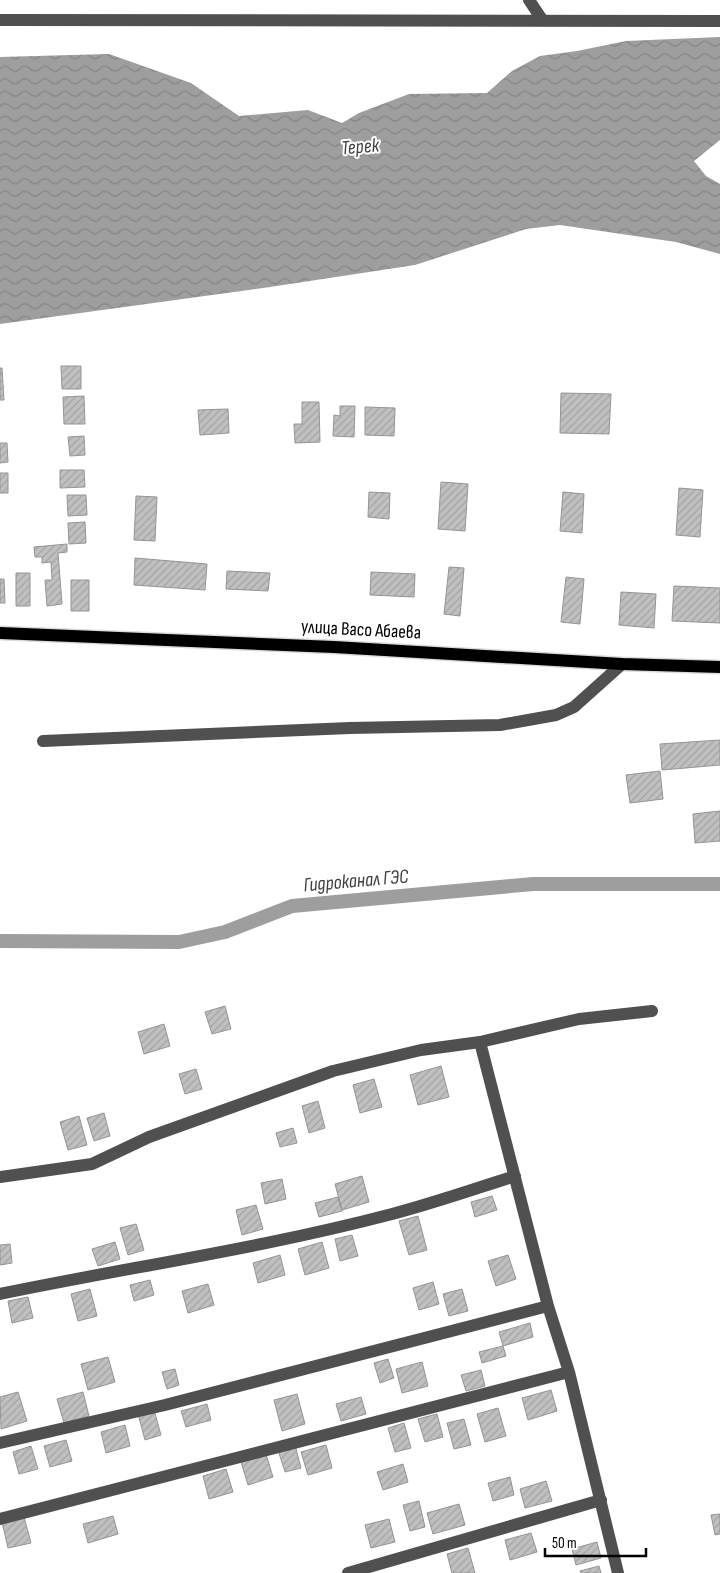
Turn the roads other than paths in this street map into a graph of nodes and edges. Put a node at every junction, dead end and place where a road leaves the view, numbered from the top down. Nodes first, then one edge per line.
1 (529, 0) edge
2 (0, 20) edge
3 (543, 21) junction
4 (720, 21) edge
5 (0, 633) edge
6 (622, 664) junction
7 (720, 667) edge
8 (43, 741) dead end
9 (652, 1011) dead end
10 (480, 1042) junction
11 (515, 1176) junction
12 (0, 1177) edge
13 (0, 1294) edge
14 (548, 1306) junction
15 (570, 1372) junction
16 (0, 1443) edge
17 (601, 1500) junction
18 (0, 1519) edge
19 (348, 1573) edge
20 (618, 1573) edge

1 - 3 street
2 - 3 street
3 - 4 street
5 - 6 main road, улица Васо Абаева
6 - 7 main road, улица Васо Абаева
6 - 8 street
9 - 10 street
10 - 11 street
10 - 12 street
11 - 13 street
11 - 14 street
14 - 15 street
14 - 16 street
15 - 17 street
15 - 18 street
17 - 19 street
17 - 20 street

